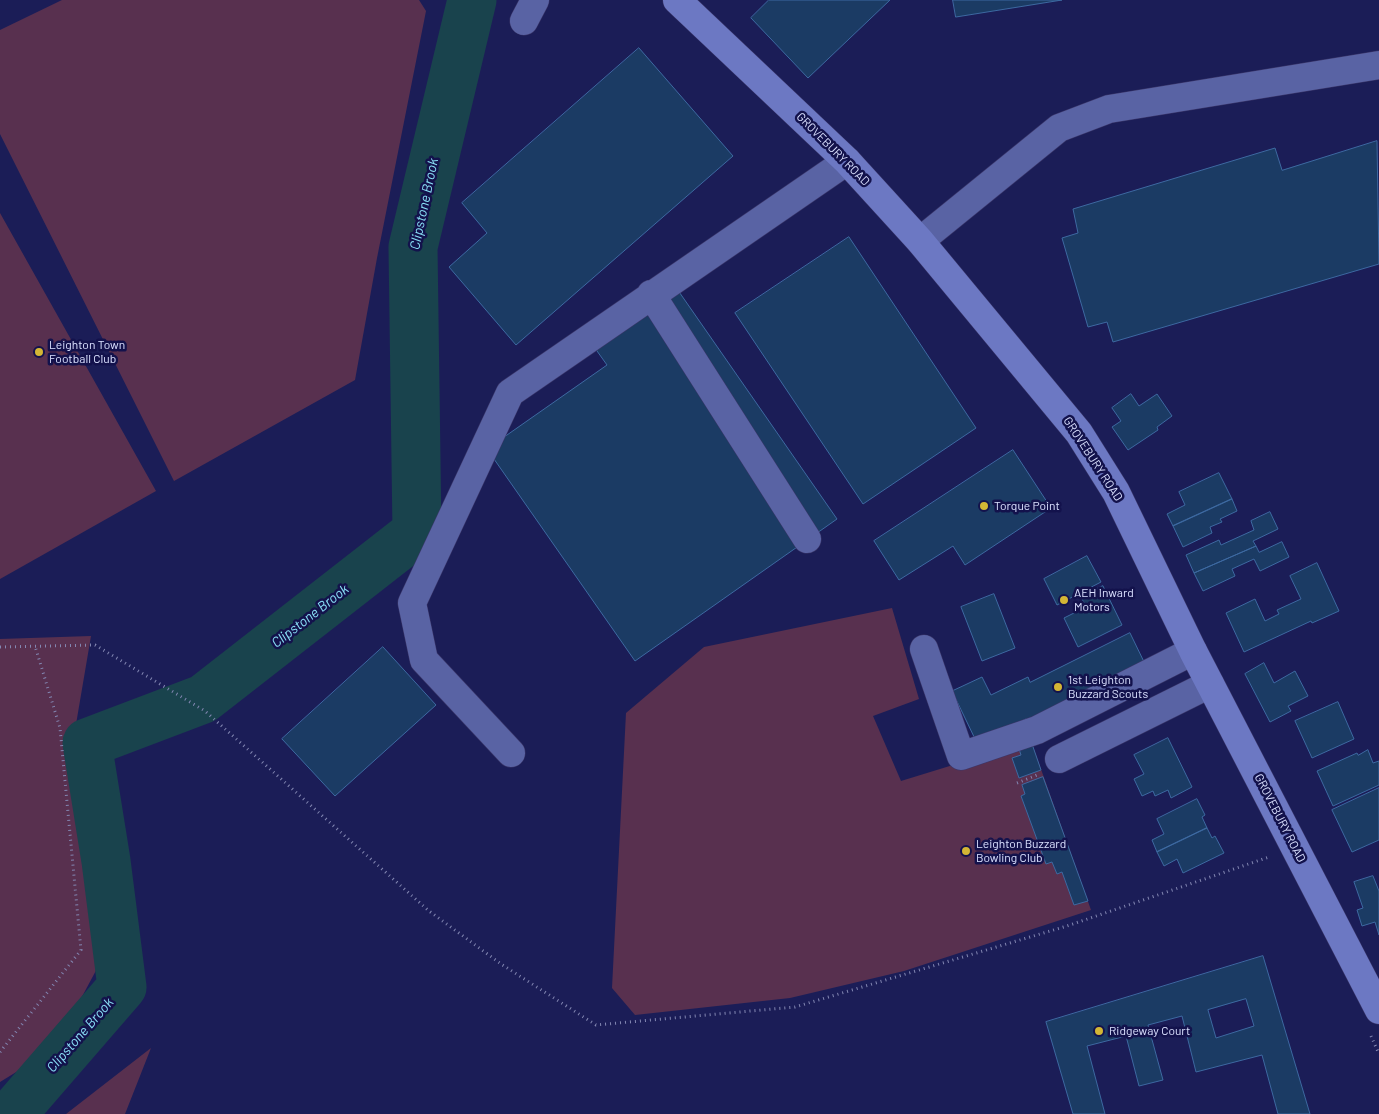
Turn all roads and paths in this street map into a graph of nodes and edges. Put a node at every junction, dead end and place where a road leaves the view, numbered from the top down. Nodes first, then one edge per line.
1 (690, 4) edge
2 (1379, 65) edge
3 (847, 161) junction
4 (920, 241) junction
5 (651, 294) junction
6 (807, 539) dead end
7 (35, 646) junction
8 (0, 647) edge
9 (924, 649) dead end
10 (1193, 651) junction
11 (1210, 684) junction
12 (511, 753) dead end
13 (1050, 766) joint
14 (1017, 783) dead end
15 (1296, 848) junction
16 (1379, 1010) edge
17 (0, 1052) edge

1 - 3 main road, GROVEBURY ROAD
2 - 4 lane
3 - 4 main road, GROVEBURY ROAD
3 - 5 lane
4 - 10 main road, GROVEBURY ROAD
5 - 6 lane
5 - 12 lane
7 - 8 path
7 - 15 path
7 - 17 path
9 - 10 lane
10 - 11 main road, GROVEBURY ROAD
11 - 13 lane
11 - 15 main road, GROVEBURY ROAD
13 - 14 path
15 - 16 main road, GROVEBURY ROAD

